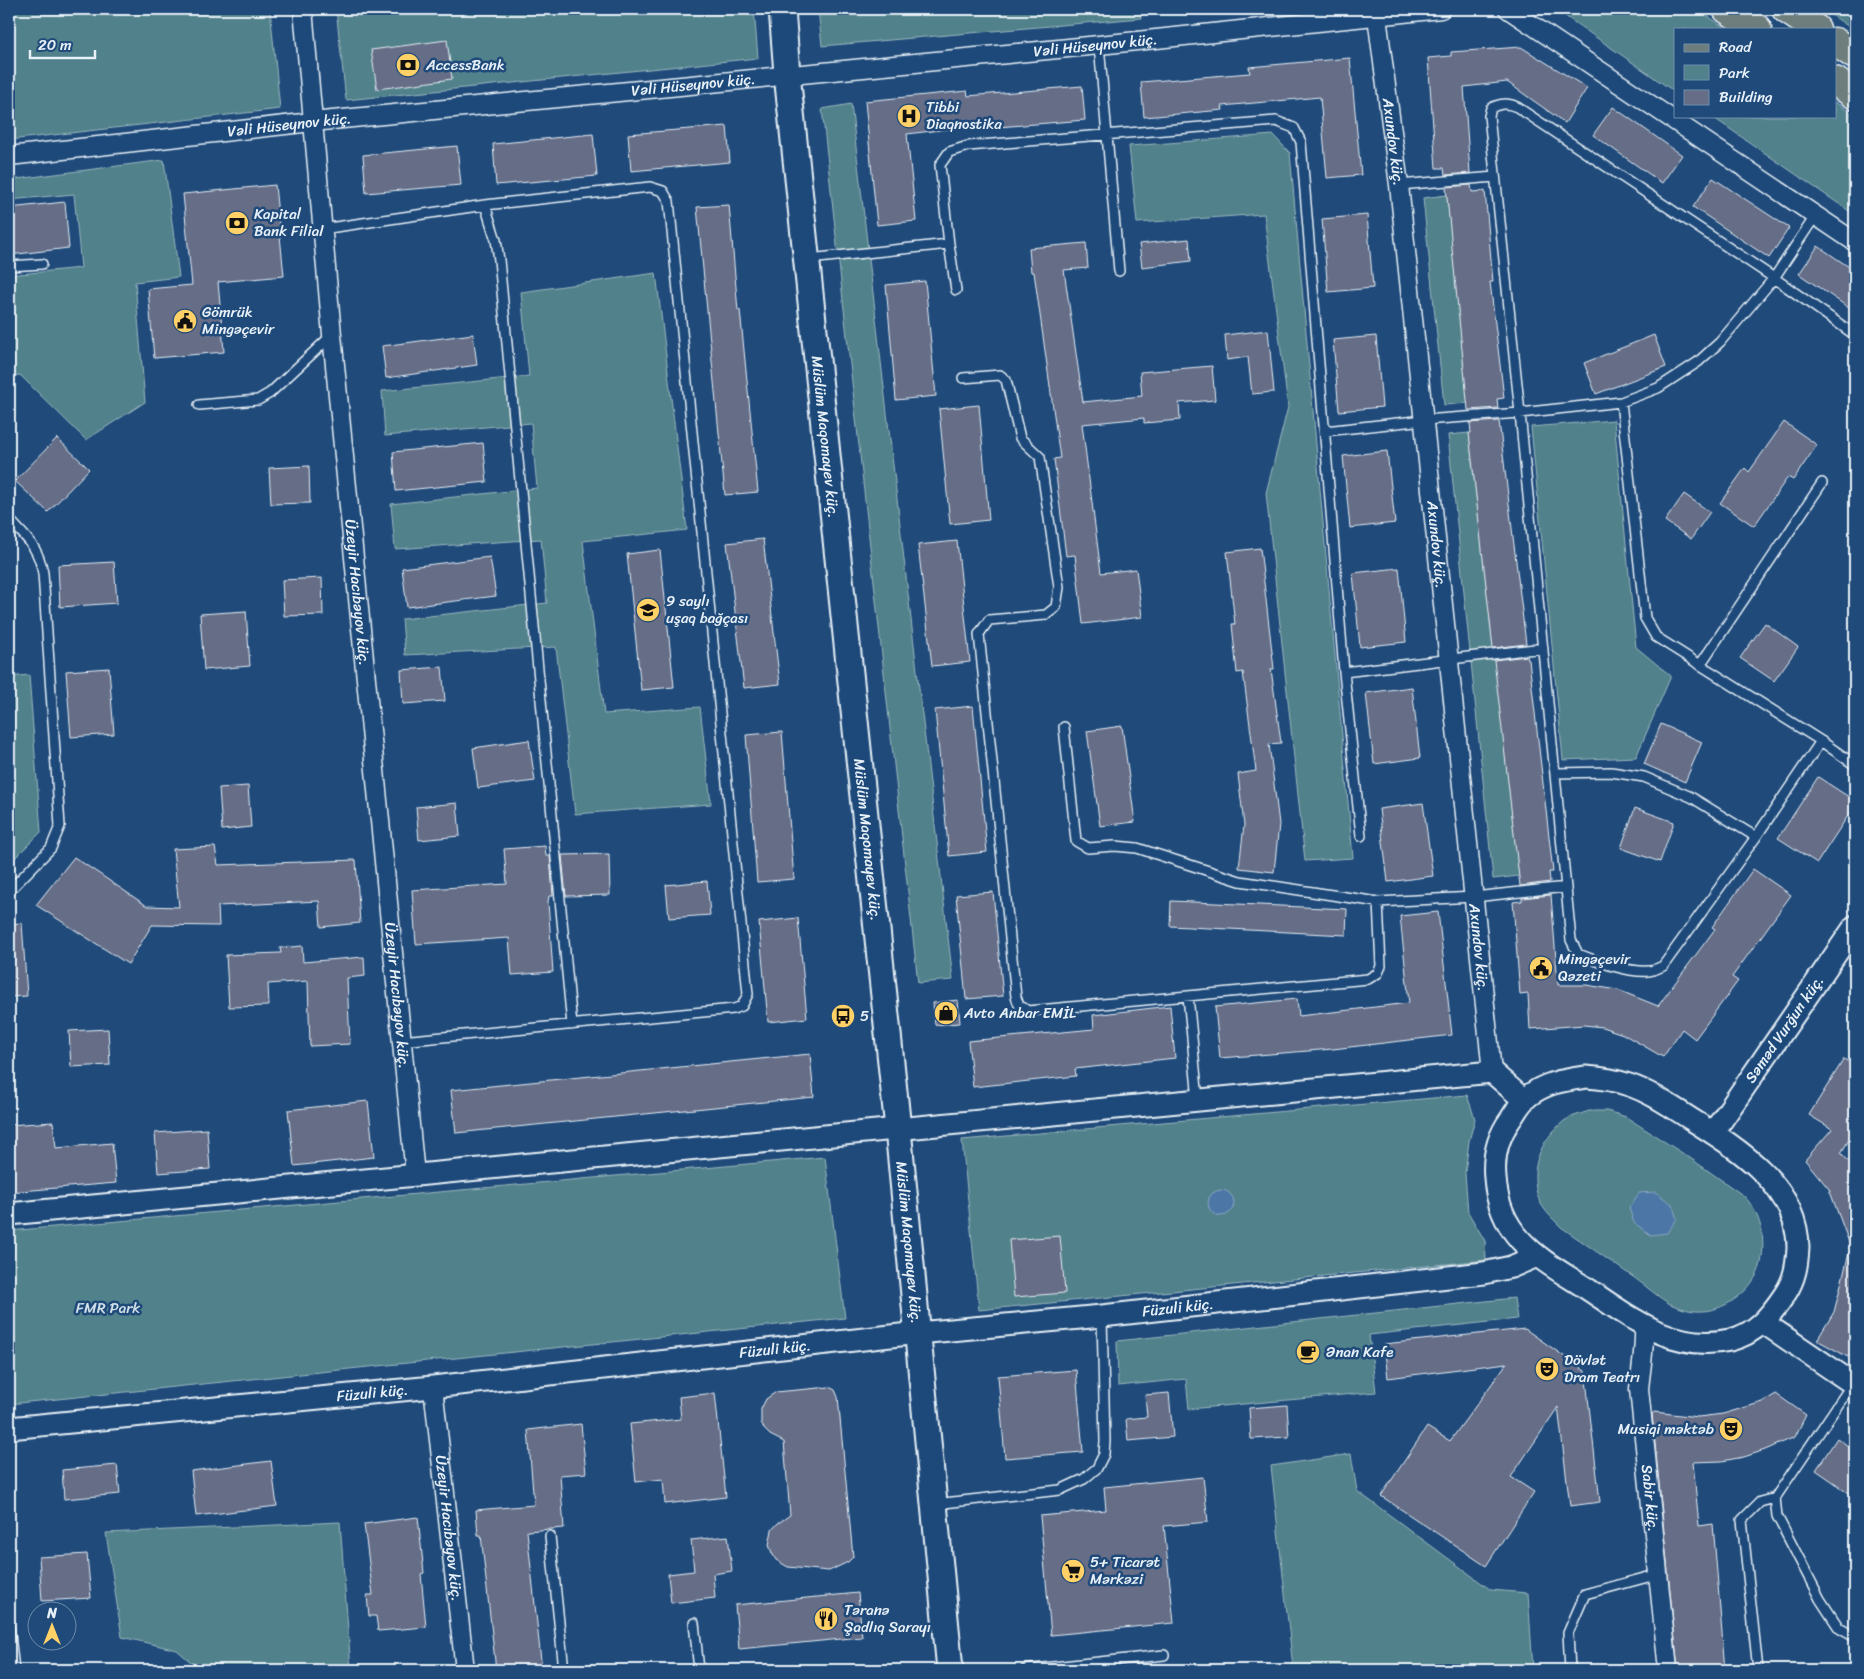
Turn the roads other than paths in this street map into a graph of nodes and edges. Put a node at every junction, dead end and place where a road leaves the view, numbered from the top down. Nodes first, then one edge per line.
1 (303, 9) edge
2 (782, 9) edge
3 (1441, 9) edge
4 (1508, 9) edge
5 (1727, 9) edge
6 (1786, 9) edge
7 (1377, 12) edge
8 (1756, 28) edge
9 (1814, 28) edge
10 (1836, 43) edge
11 (1099, 45) junction
12 (1855, 55) edge
13 (787, 74) junction
14 (1836, 82) edge
15 (1855, 95) edge
16 (312, 122) junction
17 (1106, 135) junction
18 (9, 156) edge
19 (1494, 177) junction
20 (1399, 185) junction
21 (485, 205) junction
22 (1816, 215) junction
23 (322, 229) junction
24 (1855, 242) edge
25 (949, 244) junction
26 (806, 259) junction
27 (42, 264) dead end
28 (9, 266) edge
29 (1119, 270) dead end
30 (1774, 278) junction
31 (956, 290) dead end
32 (332, 335) junction
33 (1855, 335) edge
34 (963, 378) dead end
35 (1621, 402) junction
36 (200, 405) dead end
37 (1520, 413) junction
38 (1424, 420) junction
39 (1325, 431) junction
40 (1822, 483) dead end
41 (9, 519) edge
42 (1543, 648) junction
43 (1449, 660) junction
44 (1700, 665) junction
45 (1344, 672) junction
46 (1064, 727) dead end
47 (1821, 742) junction
48 (1855, 765) edge
49 (1555, 773) junction
50 (1361, 836) dead end
51 (1756, 837) junction
52 (1566, 887) junction
53 (9, 891) edge
54 (1474, 897) junction
55 (1378, 902) junction
56 (1855, 926) edge
57 (1188, 996) junction
58 (572, 1025) junction
59 (401, 1041) junction
60 (1492, 1072) junction
61 (1524, 1100) junction
62 (1198, 1101) junction
63 (898, 1130) junction
64 (1713, 1133) junction
65 (415, 1176) junction
66 (9, 1214) edge
67 (1537, 1256) junction
68 (1102, 1316) junction
69 (1764, 1322) junction
70 (1644, 1326) junction
71 (918, 1333) junction
72 (1854, 1382) edge
73 (433, 1387) junction
74 (9, 1428) edge
75 (1776, 1498) junction
76 (934, 1504) junction
77 (550, 1536) dead end
78 (1659, 1574) junction
79 (694, 1622) dead end
80 (9, 1626) edge
81 (1855, 1637) edge
82 (1164, 1655) dead end
83 (14, 1670) edge
84 (465, 1670) edge
85 (564, 1670) edge
86 (698, 1670) edge
87 (950, 1670) edge
88 (1025, 1670) edge
89 (1570, 1670) edge
90 (1668, 1670) edge
91 (1758, 1670) edge

1 - 16 street, Üzeyir Hacıbəyov küç.
2 - 13 main road, Müslüm Maqomayev küç.
3 - 7 street, Vəli Hüseynov küç.
4 - 22 street
5 - 8 main road
6 - 9 main road
7 - 11 street, Vəli Hüseynov küç.
7 - 20 street, Axundov küç.
10 - 12 main road
11 - 13 street, Vəli Hüseynov küç.
11 - 17 lane
13 - 16 street, Vəli Hüseynov küç.
13 - 26 main road, Müslüm Maqomayev küç.
14 - 15 main road
16 - 18 street, Vəli Hüseynov küç.
16 - 23 street, Üzeyir Hacıbəyov küç.
17 - 25 lane
17 - 29 lane
17 - 39 lane
19 - 20 lane
19 - 30 lane
19 - 37 lane
20 - 38 street, Axundov küç.
21 - 23 lane
21 - 58 lane
21 - 58 lane
22 - 24 street
22 - 30 lane
23 - 32 street, Üzeyir Hacıbəyov küç.
25 - 26 lane
25 - 31 lane
26 - 63 main road, Müslüm Maqomayev küç.
27 - 28 lane
30 - 33 lane
30 - 35 lane
32 - 36 lane
32 - 59 street, Üzeyir Hacıbəyov küç.
34 - 57 lane
35 - 37 lane
35 - 44 lane
37 - 38 lane
37 - 42 lane
38 - 39 lane
38 - 43 street, Axundov küç.
39 - 45 lane
40 - 44 lane
41 - 53 lane
42 - 43 lane
42 - 49 lane
43 - 45 lane
43 - 54 street, Axundov küç.
44 - 47 lane
45 - 50 lane
46 - 55 lane
47 - 48 lane
47 - 51 lane
49 - 51 lane
49 - 52 lane
51 - 52 lane
52 - 54 lane
54 - 55 lane
54 - 60 street, Axundov küç.
55 - 57 lane
56 - 64 street, Səməd Vurğun küç.
57 - 62 lane
58 - 59 lane
59 - 65 street, Üzeyir Hacıbəyov küç.
60 - 61 street
60 - 62 street
61 - 64 street
61 - 67 street
62 - 63 street
63 - 65 street
63 - 71 main road, Müslüm Maqomayev küç.
64 - 69 street
65 - 66 street
67 - 68 street, Füzuli küç.
67 - 70 street
68 - 71 street, Füzuli küç.
68 - 76 lane
69 - 70 street
69 - 72 street
70 - 78 street, Sabir küç.
71 - 73 street, Füzuli küç.
71 - 76 main road, Müslüm Maqomayev küç.
72 - 75 lane
73 - 74 street, Füzuli küç.
73 - 84 street, Üzeyir Hacıbəyov küç.
75 - 81 lane
75 - 91 lane
76 - 87 main road, Müslüm Maqomayev küç.
77 - 85 lane
78 - 89 lane
78 - 90 street, Sabir küç.
79 - 86 lane
80 - 83 lane
82 - 88 lane

